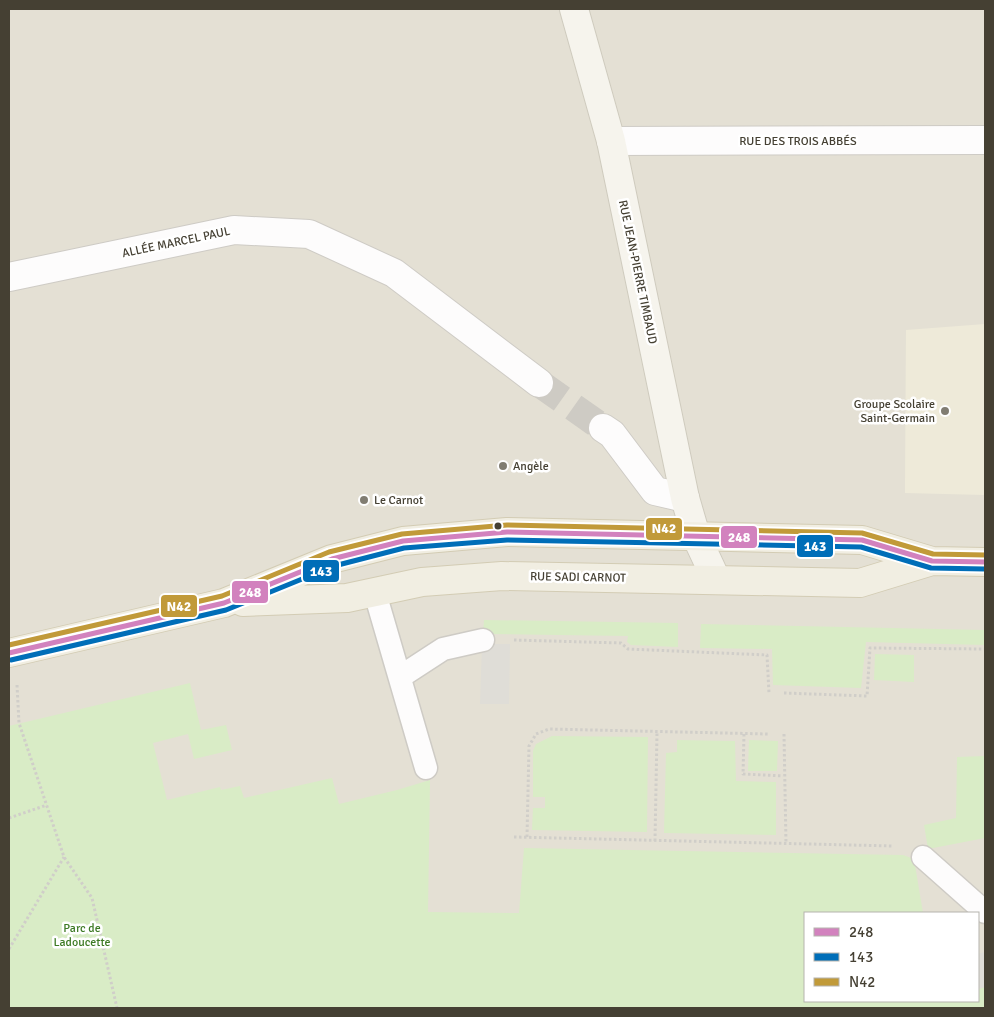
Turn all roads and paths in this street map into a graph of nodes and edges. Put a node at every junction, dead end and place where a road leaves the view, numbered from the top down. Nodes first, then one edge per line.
1 (574, 9) edge
2 (985, 140) edge
3 (611, 141) junction
4 (9, 277) edge
5 (539, 383) tunnel mouth
6 (603, 428) tunnel mouth
7 (685, 498) junction
8 (696, 536) junction
9 (932, 561) junction
10 (985, 562) edge
11 (716, 579) junction
12 (375, 593) junction
13 (224, 603) junction
14 (483, 640) joint
15 (985, 649) edge
16 (12, 652) edge
17 (400, 677) junction
18 (769, 693) dead end
19 (784, 693) dead end
20 (657, 732) junction
21 (744, 734) junction
22 (768, 734) dead end
23 (784, 734) dead end
24 (426, 768) dead end
25 (783, 776) junction
26 (47, 804) junction
27 (9, 818) edge
28 (514, 837) dead end
29 (527, 837) junction
30 (655, 841) junction
31 (786, 844) junction
32 (64, 857) junction
33 (923, 857) joint
34 (985, 912) edge
35 (9, 948) edge
36 (117, 1008) edge

1 - 3 main road, RUE JEAN-PIERRE TIMBAUD
2 - 3 street, RUE DES TROIS ABBÉS
3 - 7 main road, RUE JEAN-PIERRE TIMBAUD
4 - 5 street, ALLÉE MARCEL PAUL
6 - 7 street
7 - 8 main road, RUE JEAN-PIERRE TIMBAUD
8 - 9 main road, RUE SADI CARNOT
8 - 11 main road, RUE JEAN-PIERRE TIMBAUD
8 - 13 main road, RUE SADI CARNOT
9 - 10 main road, RUE SADI CARNOT
9 - 11 main road, RUE SADI CARNOT
11 - 12 main road, RUE SADI CARNOT
12 - 13 main road, RUE SADI CARNOT
12 - 17 lane
13 - 16 main road, RUE SADI CARNOT
14 - 17 lane
14 - 18 path
15 - 19 path
16 - 26 path
17 - 24 lane
20 - 21 path
20 - 29 path
20 - 30 path
21 - 22 path
21 - 25 path
23 - 25 path
25 - 31 path
26 - 27 path
26 - 32 path
28 - 29 path
29 - 30 path
30 - 31 path
31 - 33 path
32 - 35 path
32 - 36 path
33 - 34 lane

